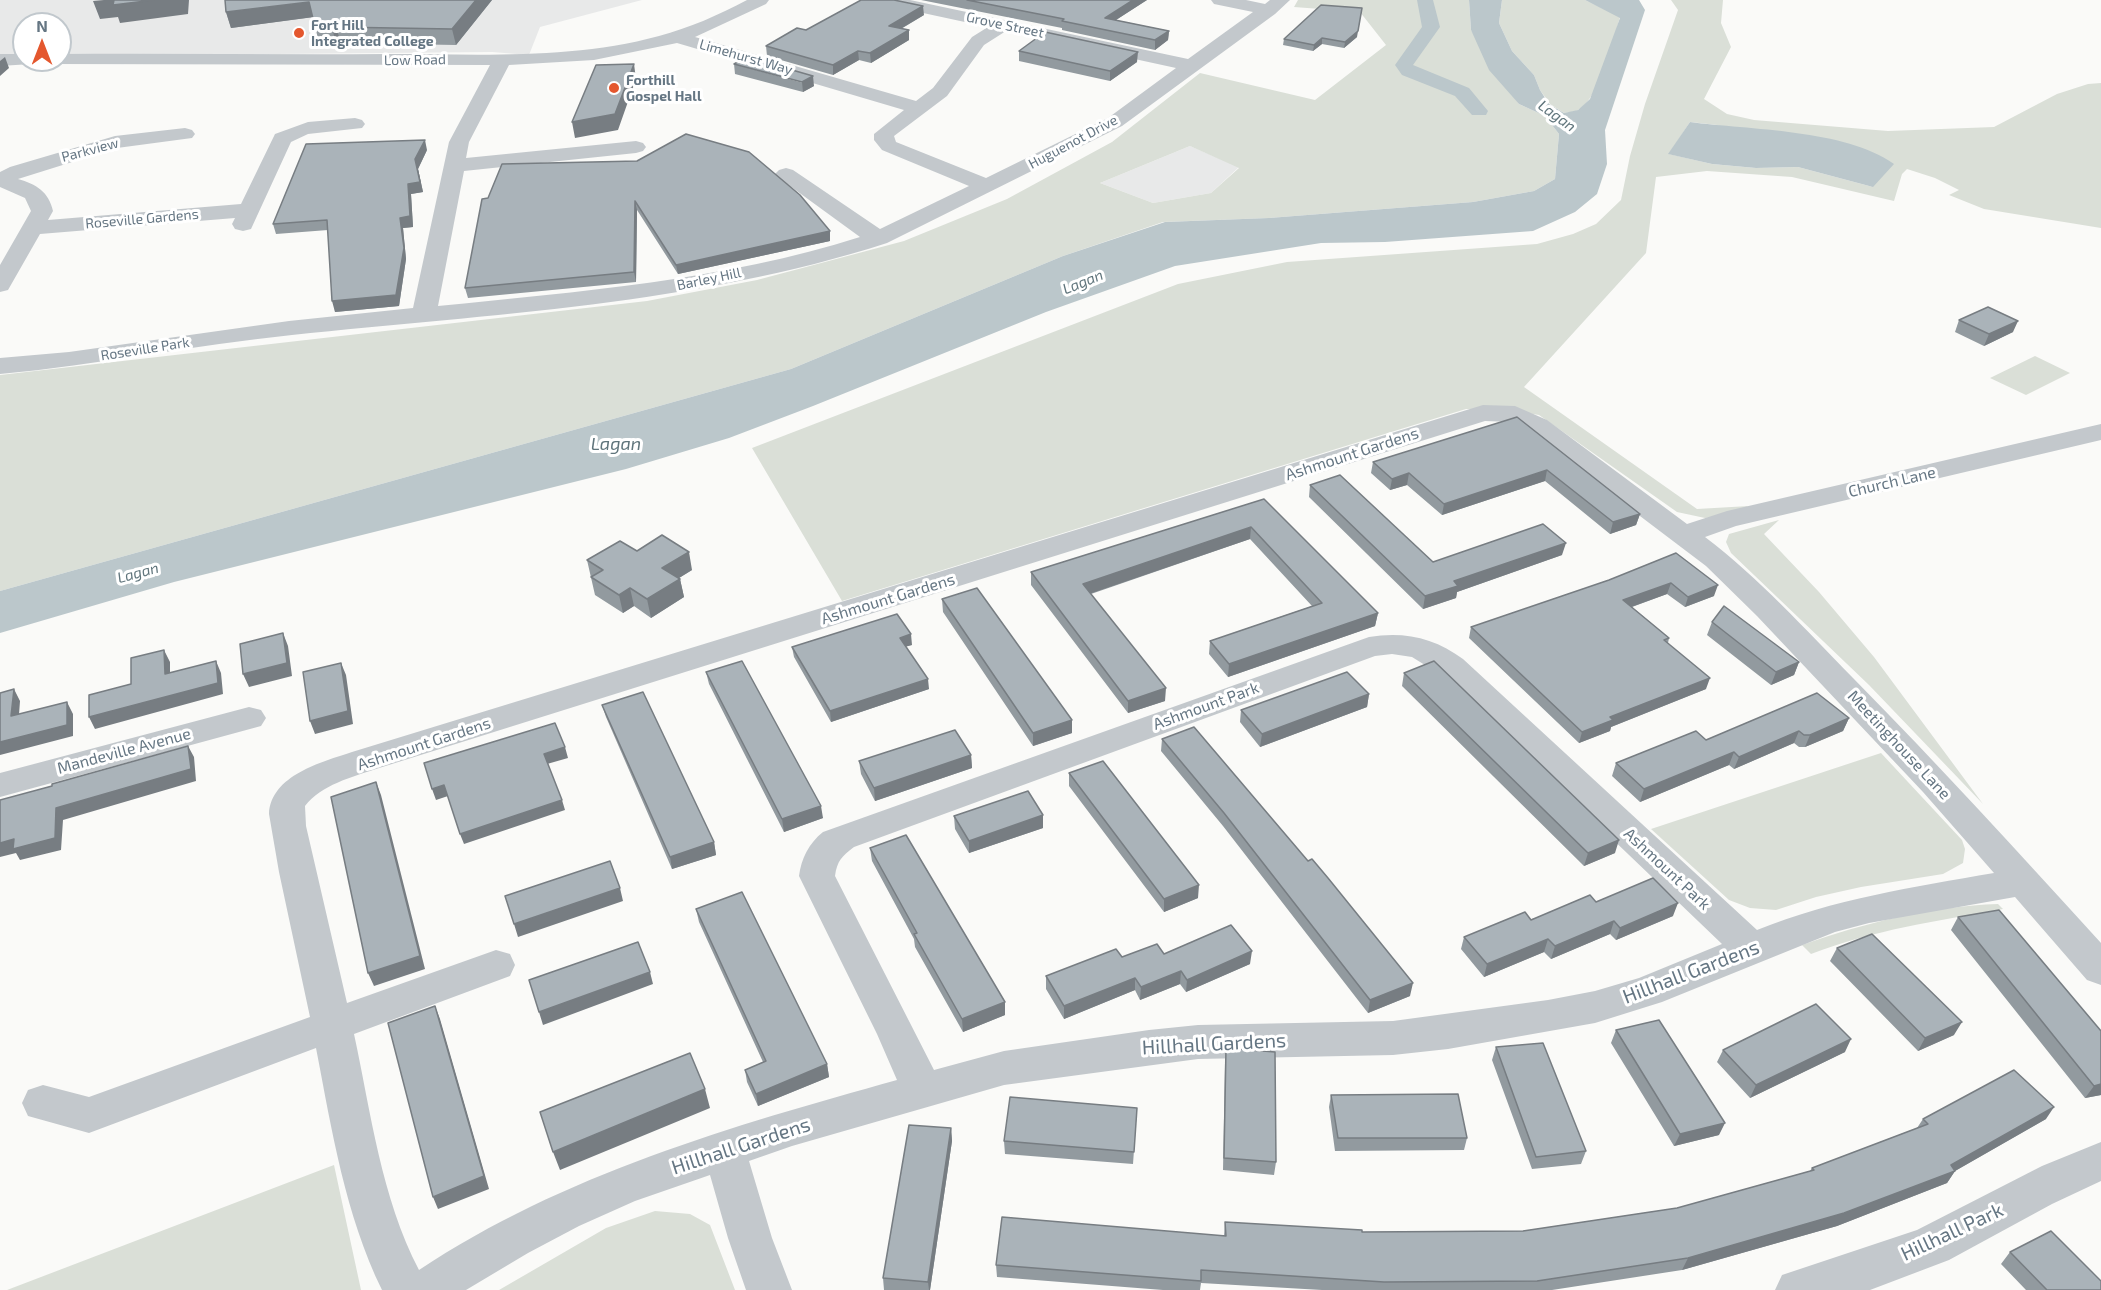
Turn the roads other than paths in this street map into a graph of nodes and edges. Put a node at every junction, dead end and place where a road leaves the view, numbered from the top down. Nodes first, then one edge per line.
1 (760, 0) edge
2 (886, 0) edge
3 (1220, 0) edge
4 (1275, 5) edge
5 (1004, 25) junction
6 (677, 37) junction
7 (503, 59) junction
8 (72, 60) edge
9 (1193, 66) junction
10 (919, 108) junction
11 (355, 124) dead end
12 (184, 134) dead end
13 (636, 147) dead end
14 (454, 166) junction
15 (786, 174) dead end
16 (0, 180) edge
17 (987, 186) junction
18 (34, 228) junction
19 (879, 238) junction
20 (0, 285) edge
21 (424, 316) junction
22 (289, 328) joint
23 (0, 366) edge
24 (2101, 432) edge
25 (1683, 535) junction
26 (249, 718) dead end
27 (0, 785) edge
28 (2023, 882) junction
29 (1752, 949) junction
30 (496, 965) dead end
31 (2101, 969) edge
32 (332, 1024) junction
33 (922, 1090) junction
34 (43, 1103) dead end
35 (725, 1151) junction
36 (2101, 1161) edge
37 (406, 1290) edge
38 (428, 1290) edge
39 (769, 1290) edge
40 (1798, 1290) edge

1 - 6 street, Low Road
2 - 5 street, Grove Street
3 - 4 street
4 - 9 street, Huguenot Drive
5 - 9 street, Grove Street
5 - 10 street
6 - 7 street, Low Road
6 - 10 street, Limehurst Way
7 - 8 street, Low Road
7 - 14 street
9 - 17 street, Huguenot Drive
10 - 17 street
11 - 18 street, Roseville Gardens
12 - 16 street, Parkview
13 - 14 street
14 - 21 street
15 - 19 street
16 - 18 street
17 - 19 street, Huguenot Drive
18 - 20 street
19 - 21 street, Barley Hill
21 - 22 street, Barley Hill
22 - 23 street, Roseville Park
24 - 25 street, Church Lane
25 - 28 street, Meetinghouse Lane
25 - 32 street, Ashmount Gardens
26 - 27 street, Mandeville Avenue
28 - 29 street, Hillhall Gardens
28 - 31 street, Meetinghouse Lane
29 - 33 street, Hillhall Gardens
29 - 33 street, Ashmount Park
30 - 32 street
32 - 34 street
32 - 37 street, Ashmount Gardens
33 - 35 street, Hillhall Gardens
35 - 38 street, Hillhall Gardens
35 - 39 street
36 - 40 street, Hillhall Park

